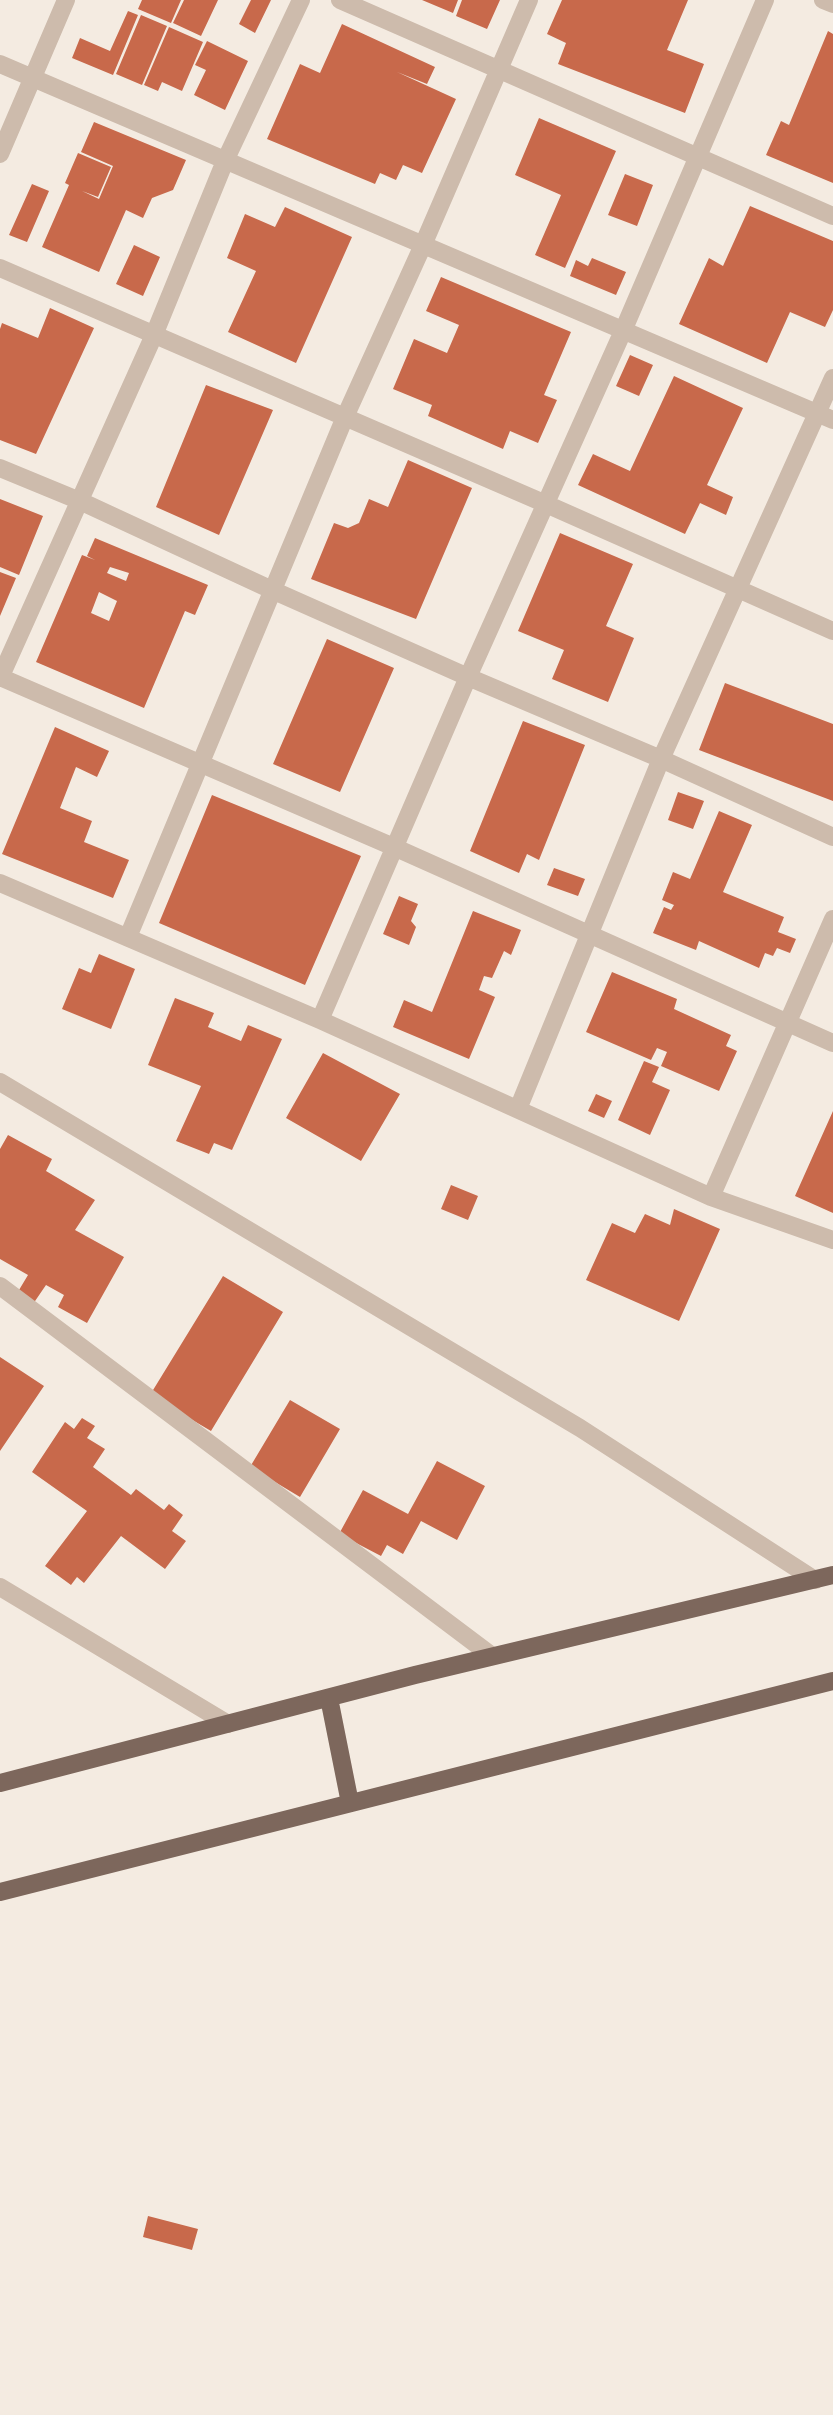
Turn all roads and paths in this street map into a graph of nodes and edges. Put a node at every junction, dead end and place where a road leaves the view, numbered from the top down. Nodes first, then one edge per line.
1 (66, 0) edge
2 (301, 0) edge
3 (340, 0) edge
4 (529, 0) edge
5 (765, 0) edge
6 (823, 0) edge
7 (833, 4) edge
8 (0, 64) edge
9 (499, 71) junction
10 (32, 78) junction
11 (0, 154) edge
12 (698, 158) junction
13 (225, 161) junction
14 (833, 216) edge
15 (423, 245) junction
16 (0, 268) edge
17 (623, 331) junction
18 (154, 335) junction
19 (833, 378) edge
20 (825, 416) edge
21 (345, 417) junction
22 (0, 468) edge
23 (80, 501) junction
24 (546, 504) junction
25 (738, 589) junction
26 (272, 590) junction
27 (833, 631) edge
28 (468, 677) junction
29 (0, 678) edge
30 (661, 759) junction
31 (199, 764) junction
32 (833, 837) edge
33 (396, 848) junction
34 (0, 884) edge
35 (833, 919) edge
36 (591, 934) junction
37 (128, 937) junction
38 (320, 1020) junction
39 (787, 1022) junction
40 (833, 1043) edge
41 (0, 1082) edge
42 (518, 1109) junction
43 (712, 1197) junction
44 (833, 1240) edge
45 (0, 1286) edge
46 (833, 1575) edge
47 (815, 1580) junction
48 (0, 1587) edge
49 (492, 1656) junction
50 (833, 1681) edge
51 (329, 1698) junction
52 (228, 1724) junction
53 (0, 1783) edge
54 (350, 1803) junction
55 (0, 1892) edge

1 - 10 street
2 - 13 street
3 - 9 street
4 - 9 street
5 - 12 street
6 - 7 street
8 - 10 street
9 - 12 street
9 - 15 street
10 - 11 street
10 - 13 street
12 - 14 street
12 - 17 street
13 - 15 street
13 - 18 street
15 - 17 street
15 - 21 street
16 - 18 street
17 - 20 street
17 - 24 street
18 - 21 street
18 - 23 street
19 - 20 street
20 - 25 street
21 - 24 street
21 - 26 street
22 - 23 street
23 - 26 street
23 - 29 street
24 - 25 street
24 - 28 street
25 - 27 street
25 - 30 street
26 - 28 street
26 - 31 street
28 - 30 street
28 - 33 street
29 - 31 street
30 - 32 street
30 - 36 street
31 - 33 street
31 - 37 street
33 - 36 street
33 - 38 street
34 - 37 street
35 - 39 street
36 - 39 street
36 - 42 street
37 - 38 street
38 - 42 street
39 - 40 street
39 - 43 street
41 - 47 street
42 - 43 street
43 - 44 street
45 - 49 street
46 - 47 main road
47 - 49 main road
48 - 52 street
49 - 51 main road
50 - 54 main road
51 - 52 main road
51 - 54 main road
52 - 53 main road
54 - 55 main road

